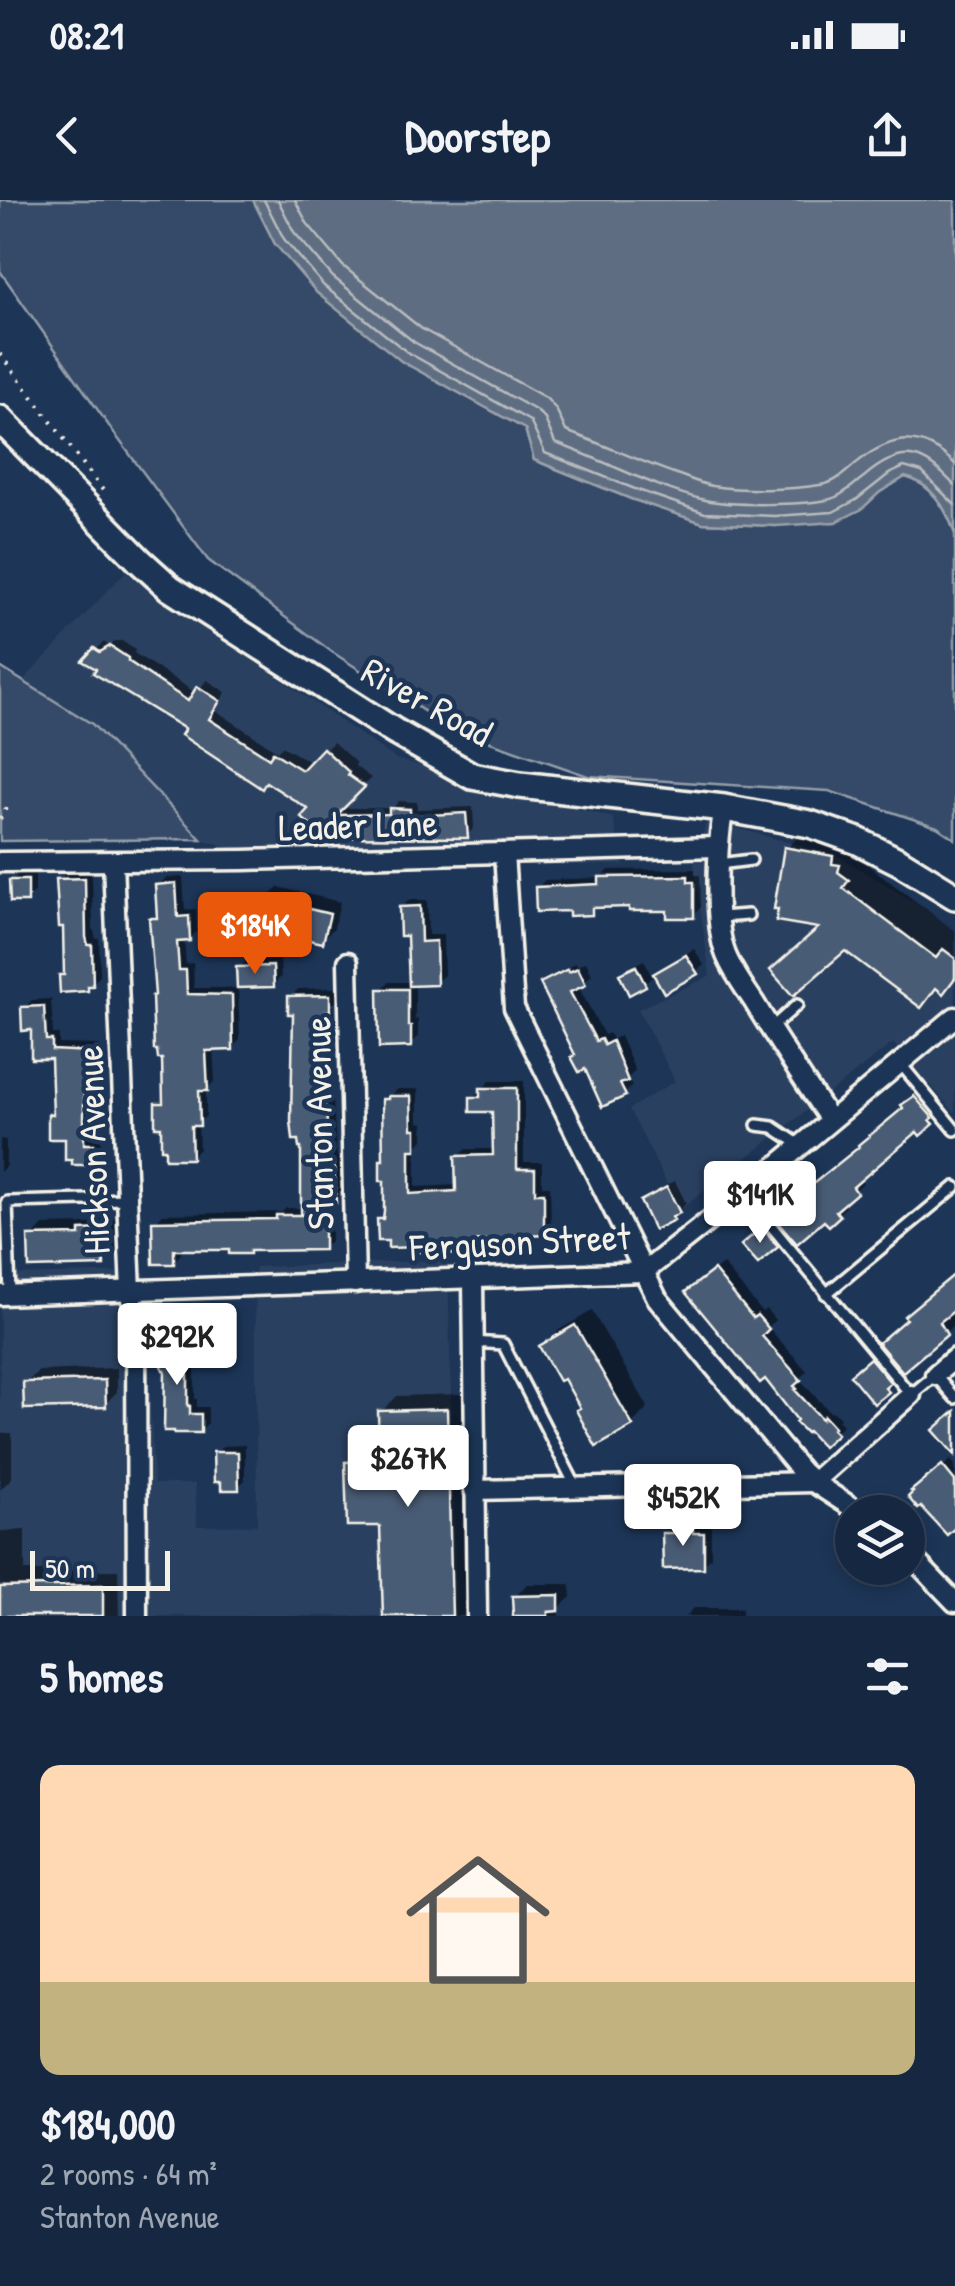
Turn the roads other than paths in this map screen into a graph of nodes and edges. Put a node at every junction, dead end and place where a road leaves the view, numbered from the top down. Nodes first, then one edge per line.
1 (0, 419) edge
2 (724, 808) junction
3 (504, 853) junction
4 (718, 856) junction
5 (752, 860) dead end
6 (0, 862) edge
7 (113, 862) junction
8 (955, 896) edge
9 (748, 915) dead end
10 (720, 918) junction
11 (348, 962) dead end
12 (797, 1005) dead end
13 (955, 1017) edge
14 (770, 1029) junction
15 (900, 1063) junction
16 (830, 1120) junction
17 (757, 1125) dead end
18 (955, 1130) edge
19 (800, 1146) junction
20 (955, 1186) edge
21 (744, 1192) junction
22 (127, 1199) junction
23 (644, 1272) junction
24 (473, 1280) junction
25 (355, 1283) junction
26 (131, 1292) junction
27 (826, 1294) junction
28 (5, 1295) edge
29 (473, 1342) junction
30 (955, 1358) edge
31 (935, 1375) junction
32 (911, 1395) junction
33 (955, 1398) edge
34 (813, 1482) junction
35 (576, 1488) junction
36 (474, 1490) junction
37 (835, 1496) edge
38 (925, 1571) edge
39 (955, 1602) edge
40 (137, 1616) edge
41 (477, 1616) edge

1 - 2 main road, River Road
2 - 4 street
2 - 8 main road, River Road
3 - 4 street, Leader Lane
3 - 7 street, Leader Lane
3 - 23 street
4 - 5 lane
4 - 10 street
6 - 7 street, Leader Lane
7 - 22 street, Hickson Avenue
9 - 10 lane
10 - 14 street
11 - 25 street, Stanton Avenue
12 - 14 lane
13 - 15 street, Ferguson Street
14 - 16 street
15 - 16 street, Ferguson Street
15 - 18 lane
16 - 19 street, Ferguson Street
17 - 19 lane
19 - 21 street, Ferguson Street
20 - 27 lane
21 - 23 street, Ferguson Street
21 - 27 lane
22 - 26 street, Hickson Avenue
22 - 28 lane
23 - 24 street, Ferguson Street
23 - 34 street
24 - 25 street, Ferguson Street
24 - 29 street
25 - 26 street, Ferguson Street
26 - 28 street, Ferguson Street
26 - 40 street, Hickson Avenue
27 - 32 lane
29 - 35 lane
29 - 36 street
30 - 31 street
31 - 32 lane
31 - 33 lane
32 - 34 street
34 - 35 street
34 - 37 street
35 - 36 street
36 - 41 street
38 - 39 street

